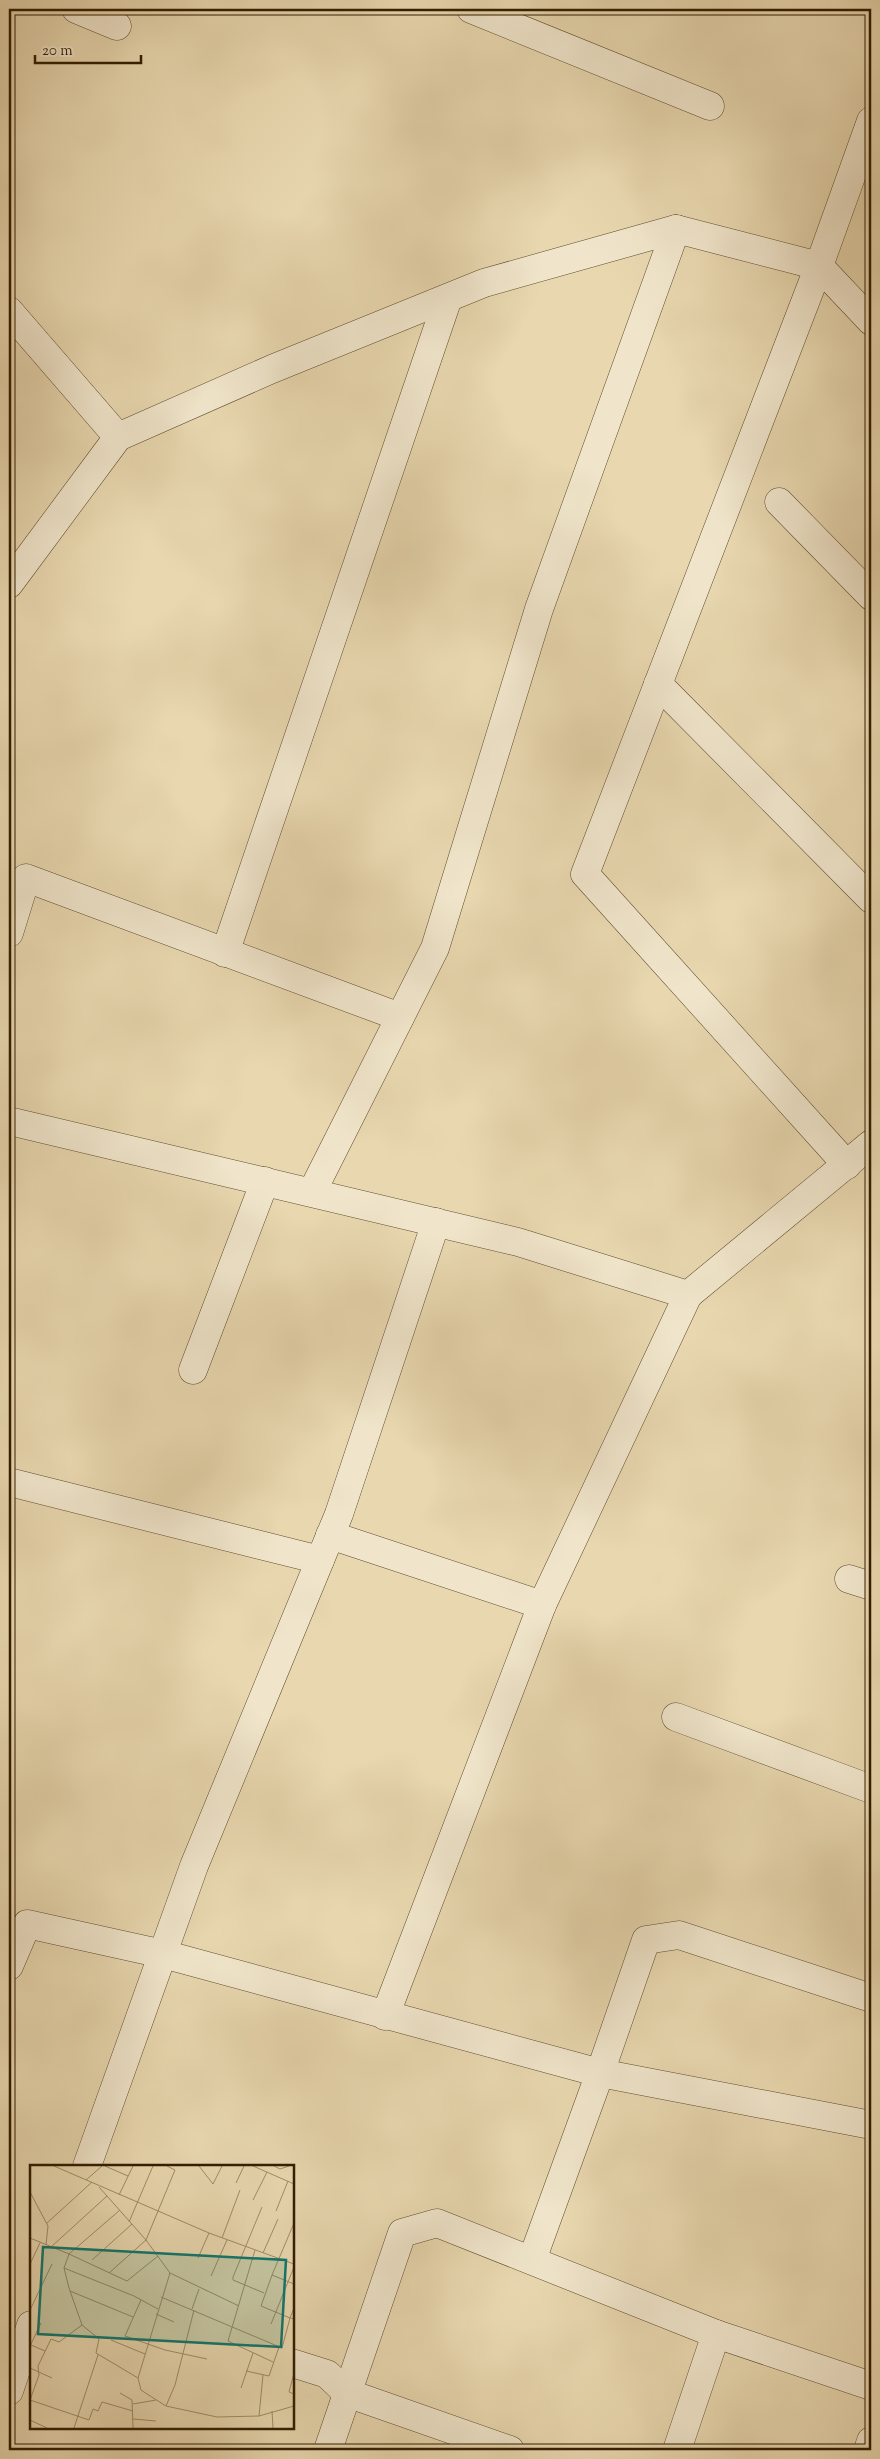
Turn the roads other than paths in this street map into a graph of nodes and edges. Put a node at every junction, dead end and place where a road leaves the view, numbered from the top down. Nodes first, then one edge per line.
1 (76, 9) edge
2 (471, 9) edge
3 (117, 26) dead end
4 (710, 106) dead end
5 (871, 121) edge
6 (676, 229) junction
7 (818, 266) junction
8 (448, 298) junction
9 (9, 311) edge
10 (871, 321) edge
11 (118, 437) junction
12 (779, 502) dead end
13 (9, 584) edge
14 (871, 596) edge
15 (658, 684) junction
16 (871, 899) edge
17 (9, 933) edge
18 (225, 953) junction
19 (400, 1017) junction
20 (9, 1121) edge
21 (871, 1144) edge
22 (847, 1165) junction
23 (265, 1181) junction
24 (312, 1192) junction
25 (436, 1222) junction
26 (688, 1295) junction
27 (193, 1370) dead end
28 (9, 1482) edge
29 (330, 1535) junction
30 (320, 1560) junction
31 (542, 1605) junction
32 (676, 1717) dead end
33 (871, 1789) edge
34 (163, 1954) junction
35 (9, 1966) edge
36 (871, 1998) edge
37 (385, 2016) junction
38 (600, 2073) junction
39 (871, 2125) edge
40 (87, 2165) edge
41 (532, 2260) junction
42 (30, 2328) edge
43 (716, 2334) junction
44 (294, 2363) edge
45 (871, 2386) edge
46 (9, 2391) edge
47 (348, 2393) junction
48 (871, 2441) edge
49 (328, 2450) edge
50 (510, 2450) edge
51 (677, 2450) edge
52 (868, 2450) edge

1 - 3 street
2 - 4 street
5 - 7 street
6 - 7 street
6 - 8 street
6 - 19 street
7 - 10 street
7 - 15 street
8 - 11 street
8 - 18 street
9 - 11 street
11 - 13 street
12 - 14 street
15 - 16 street
15 - 22 street
17 - 18 street
18 - 19 street
19 - 24 street
20 - 23 street
21 - 22 street
22 - 26 street
23 - 24 street
23 - 27 street
24 - 25 street
25 - 26 street
25 - 29 street
26 - 31 street
28 - 30 street
29 - 30 street
29 - 31 street
30 - 34 street
31 - 37 street
32 - 33 street
34 - 35 street
34 - 37 street
34 - 40 street
36 - 38 street
37 - 38 street
38 - 39 street
38 - 41 street
41 - 43 street
41 - 47 street
42 - 46 street
43 - 45 street
43 - 51 street
44 - 47 street
47 - 49 street
47 - 50 street
48 - 52 street

